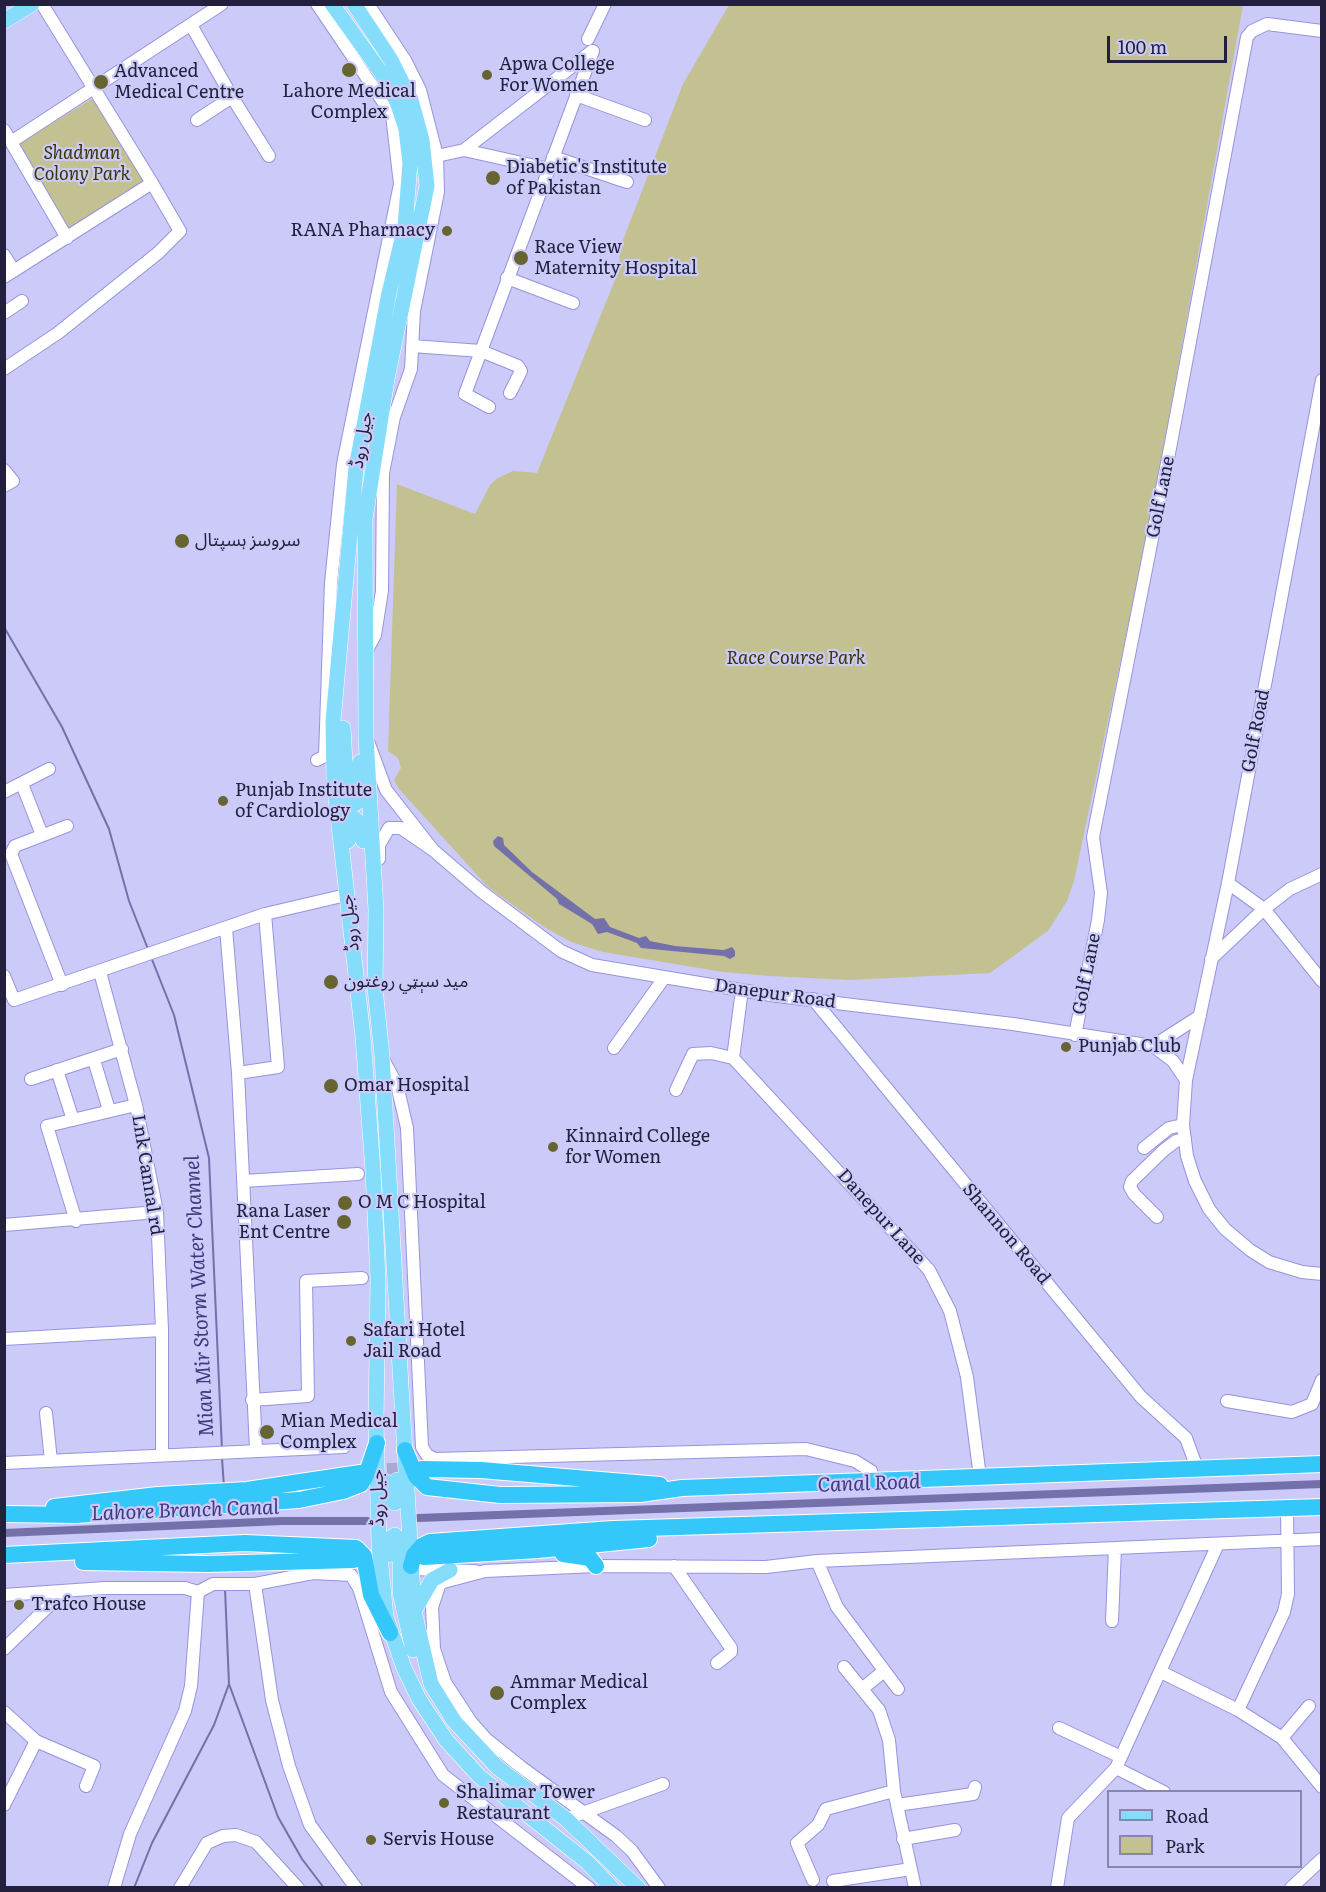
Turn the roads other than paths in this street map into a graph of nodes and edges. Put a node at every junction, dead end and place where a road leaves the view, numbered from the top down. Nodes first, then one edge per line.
1 (18, 4) edge
2 (32, 4) edge
3 (42, 4) edge
4 (222, 4) edge
5 (317, 4) edge
6 (332, 4) edge
7 (354, 4) edge
8 (368, 4) edge
9 (605, 4) edge
10 (5, 19) edge
11 (191, 25) junction
12 (1322, 31) edge
13 (588, 39) dead end
14 (95, 89) junction
15 (576, 95) junction
16 (232, 97) junction
17 (196, 120) dead end
18 (645, 120) dead end
19 (4, 130) edge
20 (11, 142) junction
21 (464, 150) junction
22 (269, 156) dead end
23 (436, 156) junction
24 (553, 157) junction
25 (549, 169) junction
26 (627, 182) dead end
27 (152, 183) junction
28 (67, 238) junction
29 (4, 255) edge
30 (9, 274) edge
31 (507, 278) junction
32 (22, 301) dead end
33 (573, 303) dead end
34 (4, 313) edge
35 (397, 335) junction
36 (412, 342) junction
37 (481, 351) junction
38 (4, 369) edge
39 (1322, 380) edge
40 (510, 393) dead end
41 (489, 407) dead end
42 (4, 470) edge
43 (4, 486) edge
44 (365, 652) junction
45 (339, 667) junction
46 (366, 682) junction
47 (366, 737) junction
48 (317, 760) dead end
49 (49, 770) dead end
50 (22, 784) junction
51 (4, 792) edge
52 (369, 794) junction
53 (336, 801) junction
54 (67, 826) dead end
55 (42, 835) junction
56 (433, 850) junction
57 (1322, 874) edge
58 (1228, 883) junction
59 (346, 895) junction
60 (1264, 909) junction
61 (376, 910) junction
62 (266, 914) junction
63 (226, 928) junction
64 (1211, 959) junction
65 (100, 972) junction
66 (4, 976) edge
67 (664, 978) junction
68 (1322, 981) edge
69 (62, 985) junction
70 (375, 988) junction
71 (742, 990) junction
72 (813, 999) junction
73 (9, 1001) edge
74 (1200, 1016) junction
75 (1075, 1035) junction
76 (1153, 1046) junction
77 (614, 1048) dead end
78 (122, 1049) junction
79 (382, 1056) junction
80 (733, 1058) junction
81 (94, 1059) junction
82 (57, 1070) junction
83 (238, 1073) junction
84 (31, 1079) dead end
85 (1186, 1080) junction
86 (676, 1090) dead end
87 (136, 1105) junction
88 (109, 1110) junction
89 (73, 1120) junction
90 (1183, 1125) junction
91 (1185, 1139) junction
92 (1144, 1148) dead end
93 (357, 1174) dead end
94 (243, 1181) junction
95 (157, 1212) junction
96 (1157, 1217) dead end
97 (75, 1221) junction
98 (4, 1225) edge
99 (1322, 1274) edge
100 (362, 1278) dead end
101 (162, 1330) junction
102 (4, 1339) edge
103 (378, 1375) junction
104 (1322, 1380) edge
105 (252, 1400) junction
106 (1227, 1401) dead end
107 (403, 1407) junction
108 (46, 1413) dead end
109 (377, 1443) junction
110 (344, 1447) dead end
111 (256, 1449) junction
112 (405, 1450) junction
113 (162, 1455) junction
114 (51, 1461) junction
115 (4, 1463) edge
116 (1322, 1464) edge
117 (1197, 1468) junction
118 (422, 1469) tunnel mouth
119 (360, 1473) tunnel mouth
120 (980, 1477) junction
121 (874, 1480) junction
122 (682, 1488) junction
123 (1322, 1507) edge
124 (1287, 1508) junction
125 (5, 1514) edge
126 (746, 1527) junction
127 (1322, 1539) edge
128 (1289, 1540) junction
129 (1218, 1544) junction
130 (1115, 1548) junction
131 (538, 1550) junction
132 (4, 1556) edge
133 (817, 1561) junction
134 (415, 1564) junction
135 (596, 1566) junction
136 (674, 1566) junction
137 (353, 1567) junction
138 (450, 1570) junction
139 (485, 1571) junction
140 (250, 1583) junction
141 (59, 1592) junction
142 (198, 1592) junction
143 (4, 1595) edge
144 (414, 1611) junction
145 (1112, 1621) dead end
146 (388, 1625) junction
147 (4, 1649) edge
148 (717, 1663) dead end
149 (844, 1667) dead end
150 (884, 1671) junction
151 (1161, 1672) junction
152 (431, 1684) junction
153 (862, 1689) junction
154 (898, 1689) dead end
155 (1309, 1706) dead end
156 (1238, 1710) junction
157 (4, 1712) edge
158 (1059, 1728) dead end
159 (1282, 1738) junction
160 (36, 1741) junction
161 (1119, 1762) junction
162 (663, 1784) dead end
163 (86, 1786) dead end
164 (975, 1787) dead end
165 (1322, 1787) edge
166 (1162, 1790) edge
167 (894, 1791) junction
168 (4, 1805) edge
169 (897, 1805) junction
170 (584, 1811) junction
171 (566, 1820) junction
172 (956, 1830) dead end
173 (903, 1839) junction
174 (1322, 1859) edge
175 (912, 1869) junction
176 (598, 1872) junction
177 (813, 1880) dead end
178 (833, 1881) dead end
179 (587, 1885) edge
180 (114, 1887) edge
181 (180, 1887) edge
182 (297, 1887) edge
183 (356, 1887) edge
184 (612, 1887) edge
185 (638, 1887) edge
186 (659, 1887) edge
187 (915, 1887) edge
188 (1057, 1887) edge
189 (1291, 1887) edge

1 - 10 main road
2 - 10 main road
3 - 14 street
4 - 11 street
5 - 48 street
6 - 45 main road, جیل روڈ
7 - 35 main road, جیل روڈ
8 - 23 street
9 - 13 street
11 - 14 street
11 - 16 street
12 - 75 street, Golf Lane
14 - 20 street
14 - 27 street
15 - 18 street
15 - 21 street
15 - 24 street
16 - 17 street
16 - 22 street
19 - 20 street
20 - 28 street
21 - 23 street
21 - 25 street
23 - 36 street
24 - 25 street
24 - 26 street
25 - 31 street
27 - 28 street
27 - 38 street
28 - 30 street
29 - 30 street
31 - 33 street
31 - 37 street
32 - 34 street
35 - 36 street
35 - 44 main road, جیل روڈ
36 - 37 street
36 - 44 street
37 - 40 street
37 - 41 street
39 - 58 street, Golf Road
42 - 43 street
44 - 46 main road, جیل روڈ
45 - 46 main road
45 - 53 main road, جیل روڈ
46 - 47 main road, جیل روڈ
47 - 52 main road, جیل روڈ
47 - 56 street, Danepur Road
49 - 50 street
50 - 51 street
50 - 55 street
52 - 53 main road
52 - 61 main road, جیل روڈ
53 - 59 main road, جیل روڈ
54 - 55 street
55 - 69 street
56 - 61 street, Danepur Road
56 - 67 street, Danepur Road
57 - 60 street
58 - 60 street
58 - 64 street, Golf Road
59 - 62 street
59 - 70 main road
59 - 103 main road, جیل روڈ
60 - 64 street
60 - 68 street
61 - 70 main road, جیل روڈ
62 - 63 street
62 - 83 street
63 - 65 street
63 - 83 street
64 - 74 street, Golf Road
65 - 69 street
65 - 78 street, Lnk Cannal rd
66 - 73 street
67 - 71 street, Danepur Road
67 - 77 street
69 - 73 street
70 - 79 main road, جیل روڈ
71 - 72 street, Danepur Road
71 - 80 street
72 - 75 street, Danepur Road
72 - 117 street, Shannon Road
74 - 76 street
74 - 85 street, Golf Road
75 - 76 street, Danepur Road
76 - 85 street
78 - 81 street
78 - 87 street, Lnk Cannal rd
79 - 107 main road, جیل روڈ
79 - 121 street
80 - 86 street
80 - 120 street, Danepur Lane
81 - 82 street
81 - 88 street
82 - 84 street
82 - 89 street
83 - 94 street
85 - 90 street, Golf Road
87 - 88 street
87 - 95 street, Lnk Cannal rd
88 - 89 street
89 - 97 street
90 - 91 street, Golf Road
90 - 92 street
91 - 96 street
91 - 99 street, Golf Road
93 - 94 street
94 - 105 street
95 - 97 street
95 - 101 street, Lnk Cannal rd
97 - 98 street
100 - 105 street
101 - 102 street
101 - 113 street, Lnk Cannal rd
103 - 107 main road
103 - 109 main road, جیل روڈ
104 - 106 street
105 - 111 street
107 - 112 main road, جیل روڈ
108 - 114 street
109 - 125 highway
109 - 146 main road, جیل روڈ
110 - 111 street
111 - 113 street
112 - 122 highway
112 - 134 main road, جیل روڈ
113 - 114 street
114 - 115 street
116 - 117 highway
117 - 120 highway
118 - 122 highway
119 - 125 highway
120 - 121 highway
121 - 122 highway
123 - 124 highway
124 - 126 highway
124 - 128 street
126 - 131 highway
126 - 134 highway
127 - 128 street
128 - 129 street
128 - 156 street
129 - 130 street
129 - 151 street
130 - 133 street
130 - 145 street
131 - 134 highway
131 - 135 highway
132 - 137 highway
132 - 146 highway
133 - 136 street
133 - 150 street
134 - 138 street
134 - 144 main road, جیل روڈ
135 - 136 street
135 - 139 street
136 - 148 street
137 - 140 street
137 - 179 street
138 - 139 street
138 - 144 main road
139 - 170 street
140 - 142 street
140 - 183 street
141 - 142 street
141 - 143 street
141 - 147 street
142 - 180 street
144 - 152 main road, جیل روڈ
146 - 152 main road
146 - 176 main road, جیل روڈ
149 - 153 street
150 - 153 street
150 - 154 street
151 - 156 street
151 - 161 street
152 - 171 main road, جیل روڈ
153 - 167 street
155 - 159 street
156 - 159 street
157 - 160 street
158 - 161 street
159 - 165 street
160 - 163 street
160 - 168 street
161 - 166 street
161 - 188 street
162 - 170 street
164 - 169 street
167 - 169 street
167 - 177 street
169 - 173 street
170 - 171 street
170 - 186 street
171 - 185 main road, جیل روڈ
172 - 173 street
173 - 175 street
174 - 189 street
175 - 178 street
175 - 187 street
176 - 179 street
176 - 184 main road, جیل روڈ
181 - 182 street

